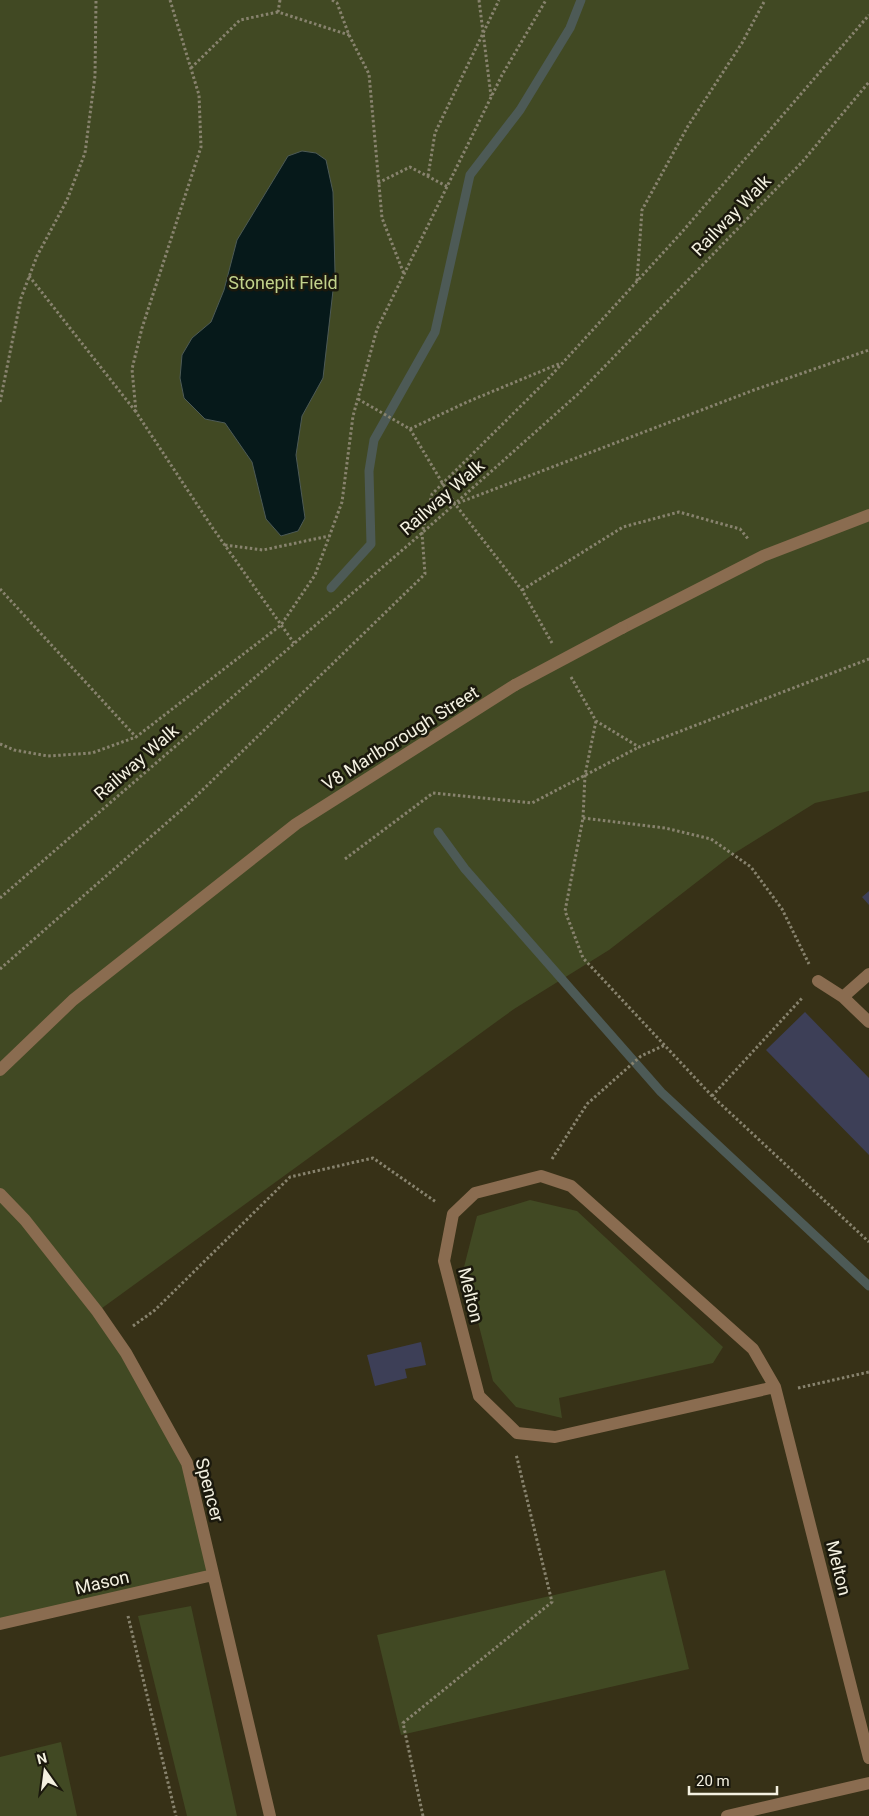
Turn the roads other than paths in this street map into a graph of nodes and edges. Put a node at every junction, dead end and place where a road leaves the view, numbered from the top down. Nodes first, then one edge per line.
1 (869, 515) edge
2 (869, 974) edge
3 (818, 981) road end
4 (843, 998) junction
5 (869, 1022) edge
6 (0, 1070) edge
7 (0, 1194) edge
8 (775, 1387) junction
9 (213, 1575) junction
10 (0, 1624) edge
11 (869, 1758) edge
12 (869, 1783) edge
13 (270, 1816) edge
14 (727, 1816) edge

1 - 6 street, V8 Marlborough Street, bridge
2 - 4 street
3 - 4 street
4 - 5 street
7 - 9 street, Spencer
8 - 8 street, Melton
8 - 11 street, Melton
9 - 10 street, Mason
9 - 13 street, Spencer
12 - 14 street

